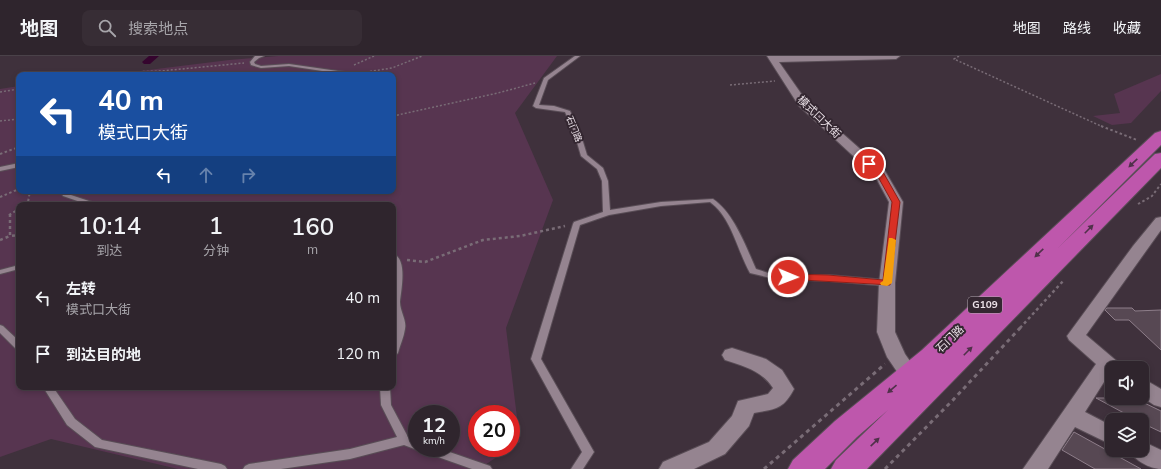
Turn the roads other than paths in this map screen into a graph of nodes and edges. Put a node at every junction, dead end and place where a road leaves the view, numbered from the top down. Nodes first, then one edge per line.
1 (262, 56) edge
2 (578, 56) edge
3 (896, 56) edge
4 (772, 58) edge
5 (343, 72) edge
6 (1158, 146) edge
7 (16, 166) edge
8 (0, 169) edge
9 (64, 194) edge
10 (87, 202) edge
11 (606, 213) junction
12 (1161, 221) edge
13 (396, 264) edge
14 (16, 268) edge
15 (0, 272) edge
16 (887, 283) junction
17 (396, 303) edge
18 (396, 303) edge
19 (0, 328) edge
20 (396, 343) edge
21 (16, 344) edge
22 (732, 355) dead end
23 (1105, 362) edge
24 (1105, 371) edge
25 (910, 374) junction
26 (50, 390) edge
27 (385, 390) edge
28 (1149, 391) edge
29 (1161, 399) edge
30 (1071, 415) junction
31 (1105, 432) edge
32 (404, 440) junction
33 (408, 442) edge
34 (1149, 455) edge
35 (452, 457) edge
36 (1161, 461) edge
37 (221, 469) edge
38 (249, 469) edge
39 (486, 469) edge
40 (577, 469) edge
41 (672, 469) edge
42 (804, 469) edge
43 (847, 469) edge
44 (1035, 469) edge

1 - 5 lane
2 - 11 lane, 石门路
3 - 4 street
4 - 16 street, 模式口大街
6 -> 25 highway, 石门路 / G109
43 -> 6 highway, 石门路 / G109
7 - 8 lane
9 - 10 lane
11 - 16 lane
11 - 40 lane
12 - 23 street
13 - 18 lane
14 - 15 lane
16 - 25 street, 模式口大街
17 - 20 lane
19 - 21 lane
22 - 41 street
24 - 30 street
25 -> 42 highway, 石门路 / G109
26 - 37 lane
27 - 32 lane
28 - 29 street
30 - 31 street
30 - 44 street
32 - 33 lane
32 - 38 lane
34 - 36 street
35 - 39 lane

